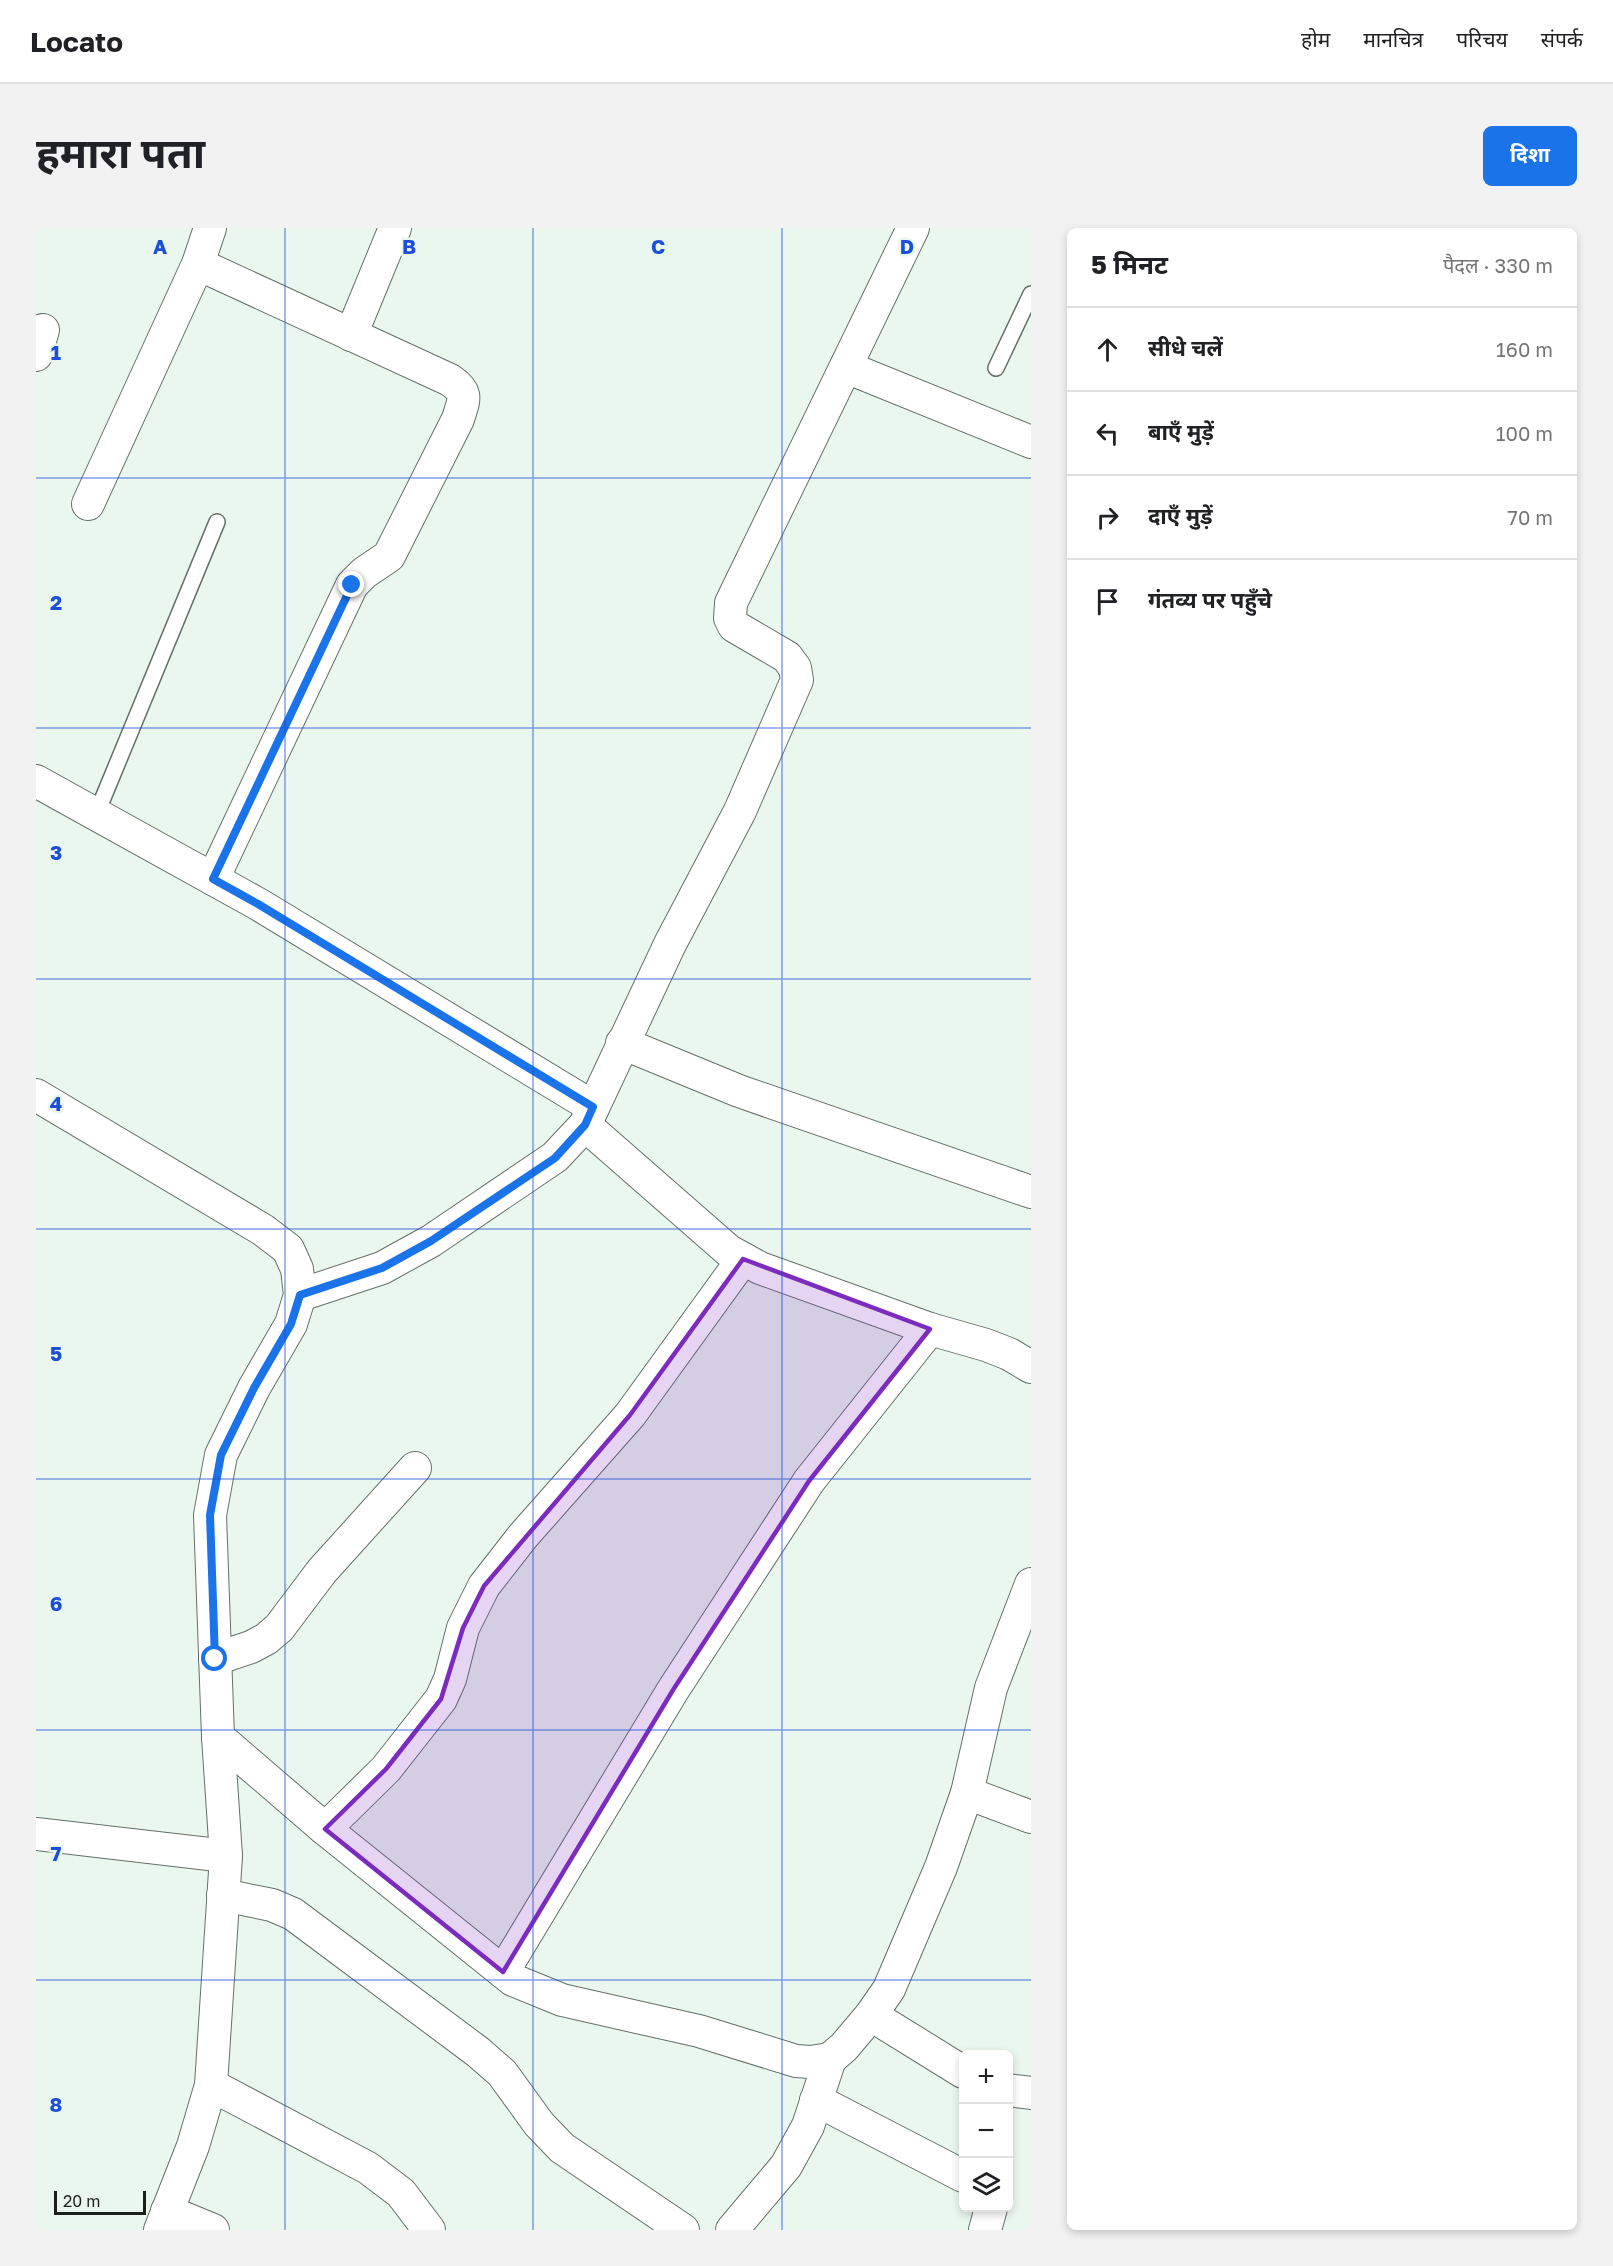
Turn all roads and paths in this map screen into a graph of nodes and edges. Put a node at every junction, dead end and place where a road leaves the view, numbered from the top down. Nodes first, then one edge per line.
1 (210, 228) edge
2 (395, 228) edge
3 (913, 228) edge
4 (198, 264) junction
5 (1031, 294) edge
6 (351, 334) junction
7 (846, 368) junction
8 (996, 368) dead end
9 (1031, 442) edge
10 (88, 504) dead end
11 (218, 522) dead end
12 (36, 781) edge
13 (96, 814) junction
14 (213, 879) junction
15 (622, 1043) junction
16 (36, 1095) edge
17 (589, 1116) junction
18 (1031, 1192) edge
19 (743, 1259) junction
20 (300, 1295) junction
21 (930, 1329) junction
22 (1031, 1367) edge
23 (415, 1468) dead end
24 (1031, 1584) edge
25 (215, 1659) junction
26 (218, 1737) junction
27 (967, 1793) junction
28 (1031, 1818) edge
29 (325, 1828) junction
30 (36, 1834) edge
31 (226, 1856) junction
32 (223, 1895) junction
33 (503, 1972) junction
34 (871, 2015) junction
35 (830, 2059) junction
36 (959, 2070) edge
37 (211, 2085) junction
38 (1013, 2091) edge
39 (1031, 2093) edge
40 (816, 2100) junction
41 (959, 2174) edge
42 (990, 2212) edge
43 (164, 2221) edge
44 (213, 2230) edge
45 (429, 2230) edge
46 (683, 2230) edge
47 (732, 2230) edge
48 (985, 2230) edge

1 - 4 street
2 - 6 street
3 - 7 street
4 - 6 street
4 - 10 street
5 - 8 lane
6 - 14 street
7 - 9 street
7 - 15 street
11 - 13 lane
12 - 13 street
13 - 14 street
14 - 17 street
15 - 17 street
15 - 18 street
16 - 20 street
17 - 19 street
17 - 20 street
19 - 21 street
19 - 29 street
20 - 25 street
21 - 22 street
21 - 33 street
23 - 25 street
24 - 27 street
25 - 26 street
26 - 29 street
26 - 31 street
27 - 28 street
27 - 34 street
29 - 33 street
30 - 31 street
31 - 32 street
32 - 37 street
32 - 46 street
33 - 35 street
34 - 35 street
34 - 36 street
35 - 40 street
37 - 43 street
37 - 45 street
38 - 39 street
40 - 41 street
40 - 47 street
42 - 48 street
43 - 44 street

